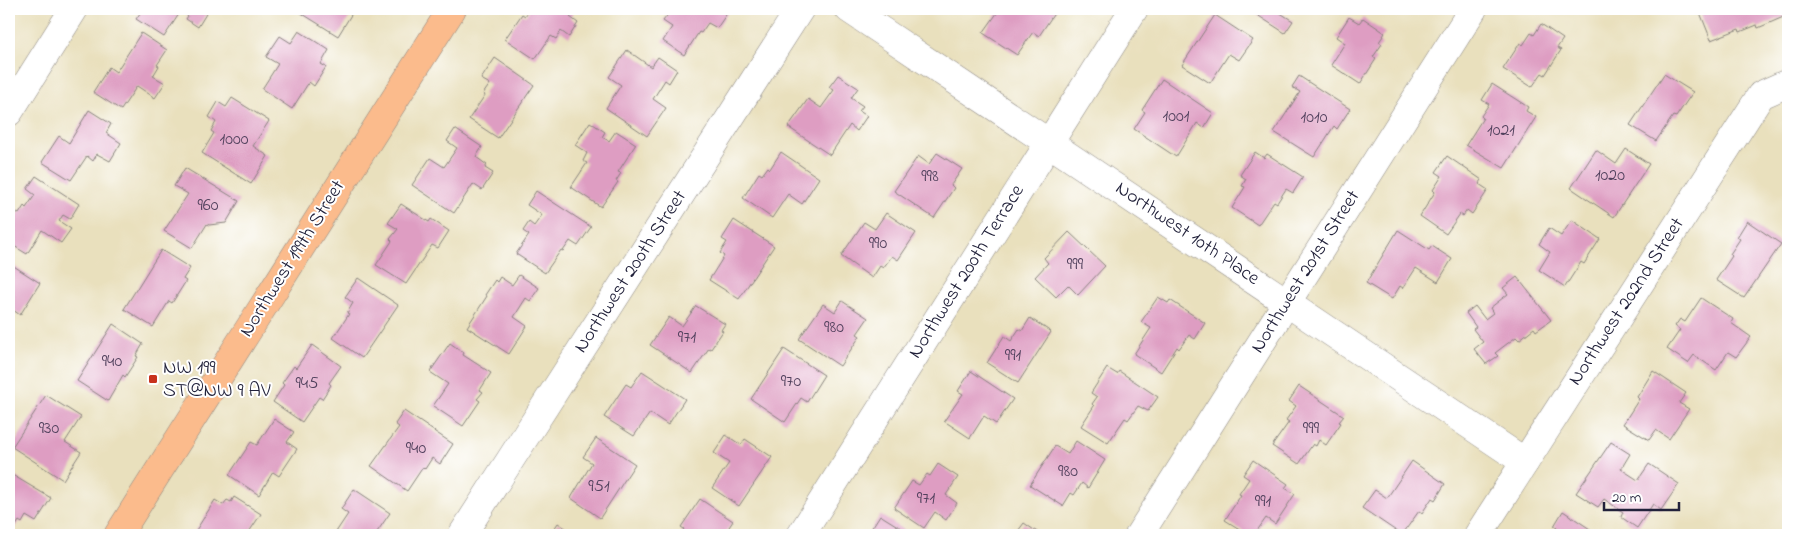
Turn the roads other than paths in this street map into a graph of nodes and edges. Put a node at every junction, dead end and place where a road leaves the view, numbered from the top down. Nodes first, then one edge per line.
1 (74, 9) edge
2 (452, 9) edge
3 (800, 9) edge
4 (849, 9) edge
5 (1134, 9) edge
6 (1473, 9) edge
7 (1788, 83) edge
8 (9, 112) edge
9 (1050, 142) junction
10 (1287, 301) junction
11 (1525, 462) junction
12 (118, 535) edge
13 (462, 535) edge
14 (800, 535) edge
15 (1139, 535) edge
16 (1478, 535) edge

1 - 8 street
2 - 12 main road, Northwest 199th Street
3 - 13 street, Northwest 200th Street
4 - 9 street, Northwest 10th Place
5 - 9 street, Northwest 200th Terrace
6 - 10 street, Northwest 201st Street
7 - 11 street, Northwest 202nd Street
9 - 10 street, Northwest 10th Place
9 - 14 street, Northwest 200th Terrace
10 - 11 street, Northwest 10th Place
10 - 15 street, Northwest 201st Street
11 - 16 street, Northwest 202nd Street

